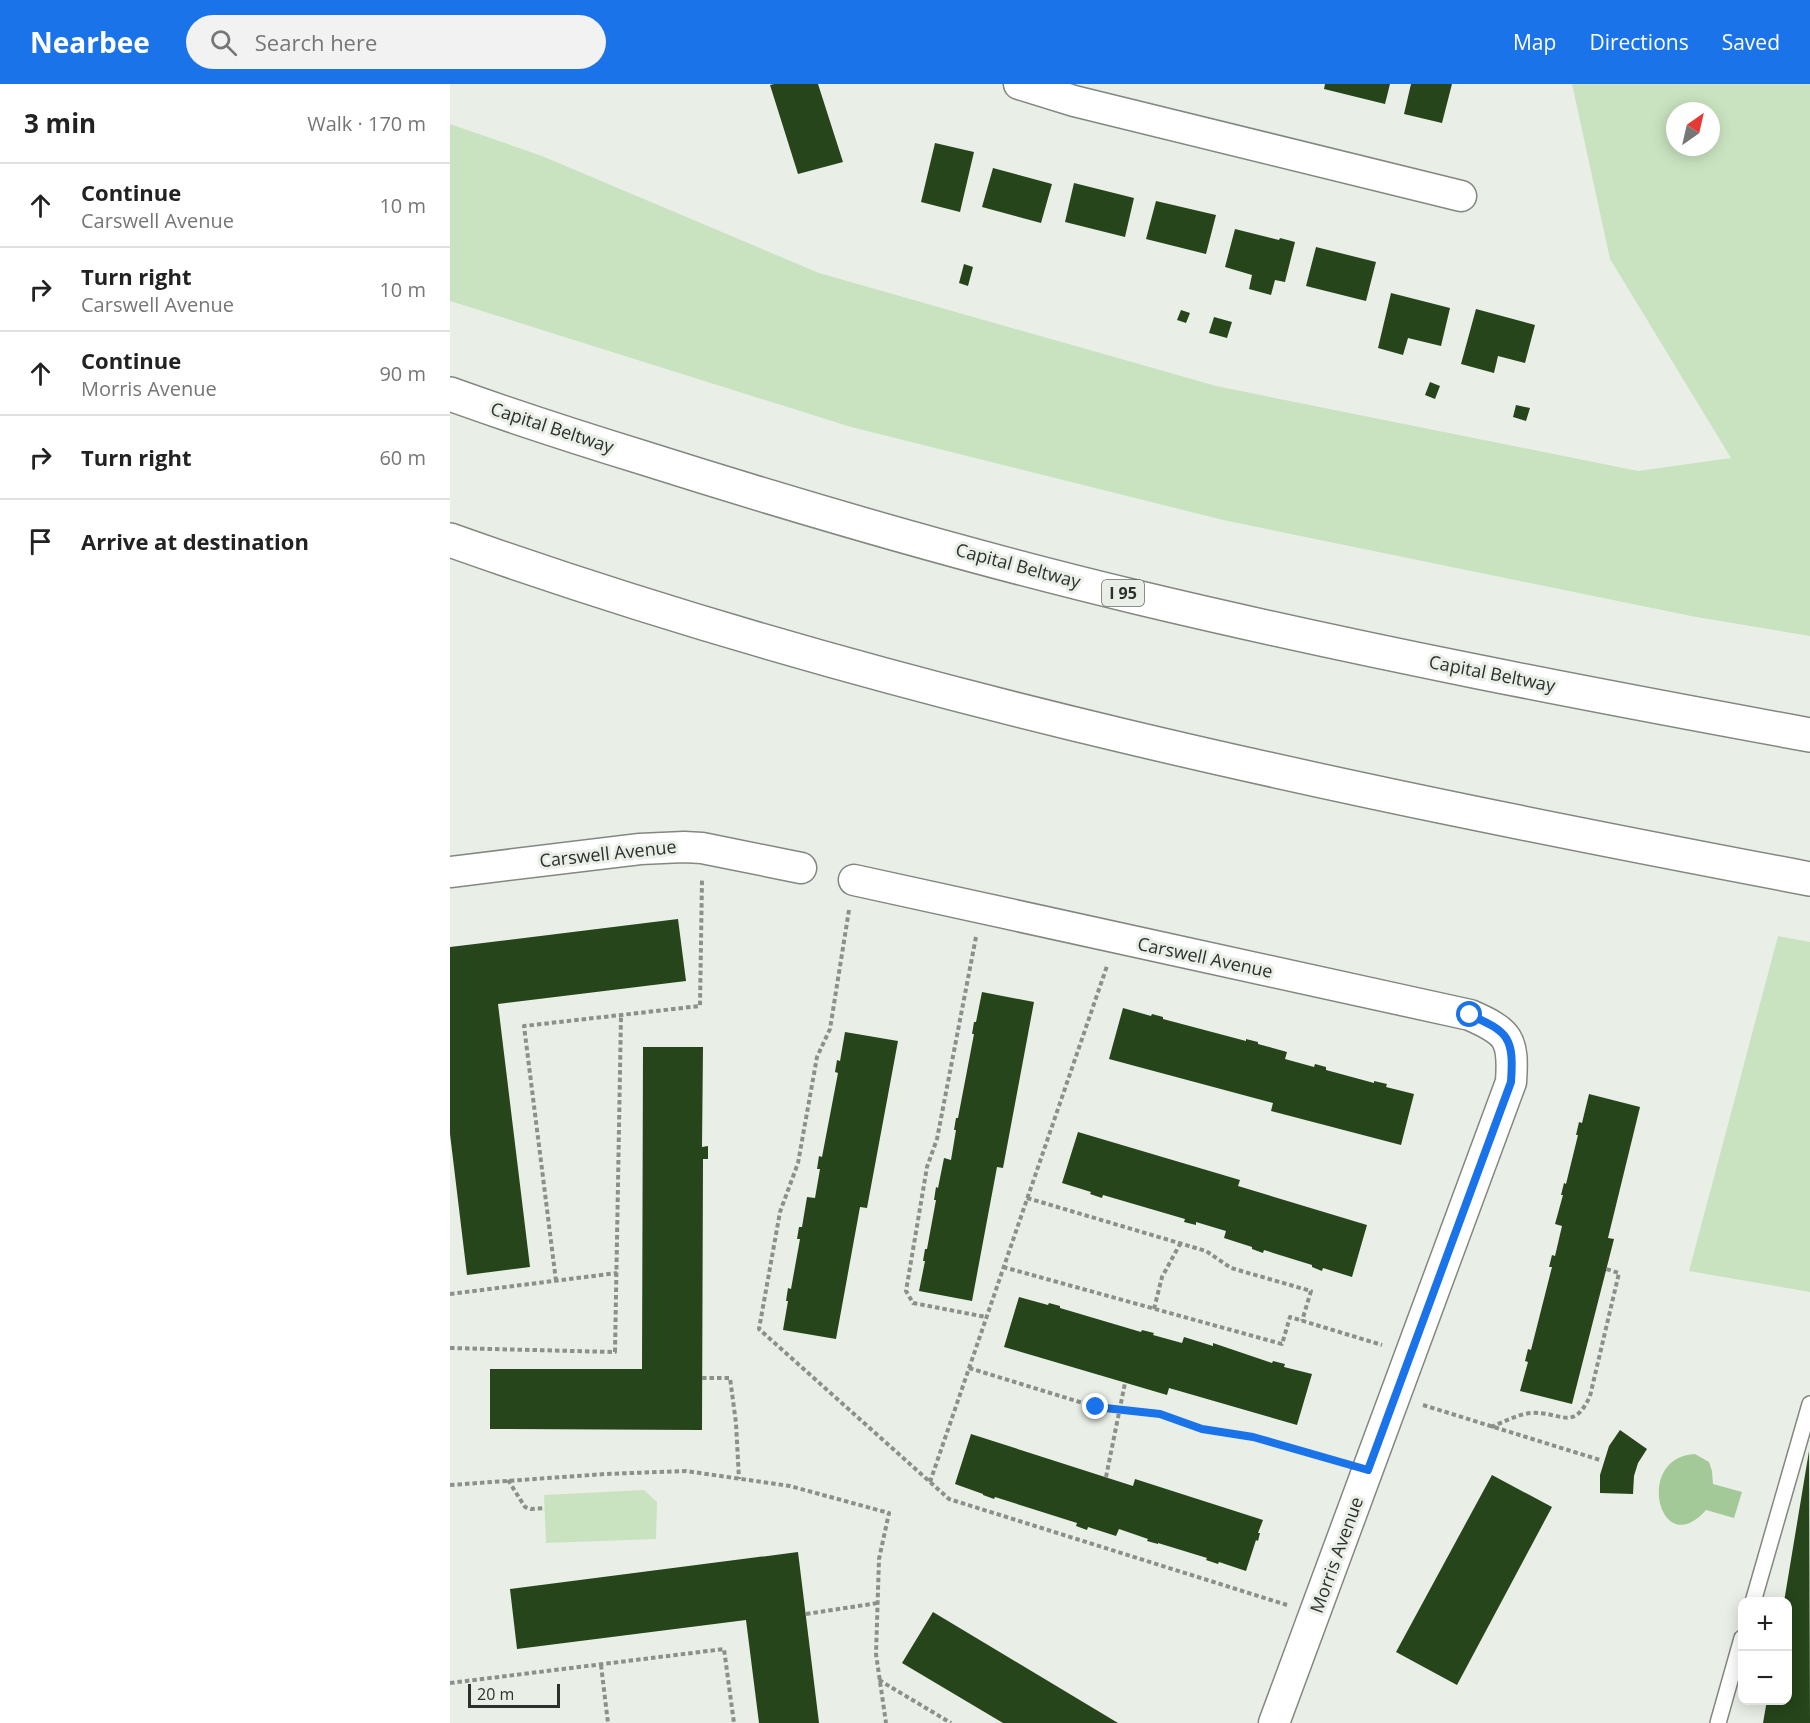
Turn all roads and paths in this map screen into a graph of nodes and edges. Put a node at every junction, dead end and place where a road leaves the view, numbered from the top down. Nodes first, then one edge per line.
1 (1019, 84) edge
2 (1461, 196) dead end
3 (450, 394) edge
4 (450, 540) edge
5 (1810, 735) edge
6 (702, 848) junction
7 (801, 868) dead end
8 (450, 872) edge
9 (1810, 879) edge
10 (854, 880) joint
11 (981, 909) junction
12 (1116, 938) junction
13 (621, 1015) junction
14 (1511, 1082) joint
15 (1027, 1198) junction
16 (1180, 1244) junction
17 (1004, 1267) junction
18 (1606, 1269) dead end
19 (617, 1273) junction
20 (556, 1281) junction
21 (450, 1294) edge
22 (1154, 1309) junction
23 (986, 1317) junction
24 (1302, 1321) junction
25 (450, 1348) edge
26 (1411, 1354) junction
27 (969, 1368) junction
28 (702, 1378) dead end
29 (1125, 1383) dead end
30 (1395, 1397) junction
31 (1810, 1404) edge
32 (1119, 1410) junction
33 (1491, 1427) junction
34 (1600, 1460) dead end
35 (1368, 1470) junction
36 (1106, 1477) dead end
37 (739, 1479) junction
38 (508, 1480) junction
39 (930, 1482) junction
40 (450, 1485) edge
41 (545, 1508) dead end
42 (1754, 1597) edge
43 (878, 1604) junction
44 (806, 1614) dead end
45 (1316, 1614) junction
46 (1739, 1651) edge
47 (601, 1665) junction
48 (879, 1680) junction
49 (450, 1683) edge
50 (608, 1723) edge
51 (734, 1723) edge
52 (886, 1723) edge
53 (951, 1723) edge
54 (1274, 1723) edge
55 (1718, 1723) edge

1 - 2 street
3 - 5 highway, Capital Beltway / I 95
4 - 9 highway
6 - 7 street, Carswell Avenue
6 - 8 street, Carswell Avenue
6 - 13 path
10 - 11 street, Carswell Avenue
10 - 39 path
11 - 12 street, Carswell Avenue
11 - 23 path
12 - 14 street, Carswell Avenue
12 - 15 path
13 - 19 path
13 - 20 path
14 - 26 street, Morris Avenue
15 - 16 path
15 - 17 path
16 - 22 path
16 - 24 path
17 - 22 path
17 - 23 path
18 - 33 path
19 - 20 path
19 - 25 path
20 - 21 path
22 - 24 path
23 - 27 path
24 - 26 path
26 - 30 street, Morris Avenue
27 - 32 path
27 - 39 path
28 - 37 path
29 - 32 path
30 - 33 path
30 - 35 street, Morris Avenue
31 - 42 lane
32 - 35 path
32 - 36 path
33 - 34 path
35 - 45 street, Morris Avenue
37 - 38 path
37 - 43 path
38 - 40 path
38 - 41 path
39 - 45 path
43 - 44 path
43 - 48 path
45 - 54 street, Morris Avenue
46 - 55 lane
47 - 49 path
47 - 50 path
47 - 51 path
48 - 52 path
48 - 53 path

